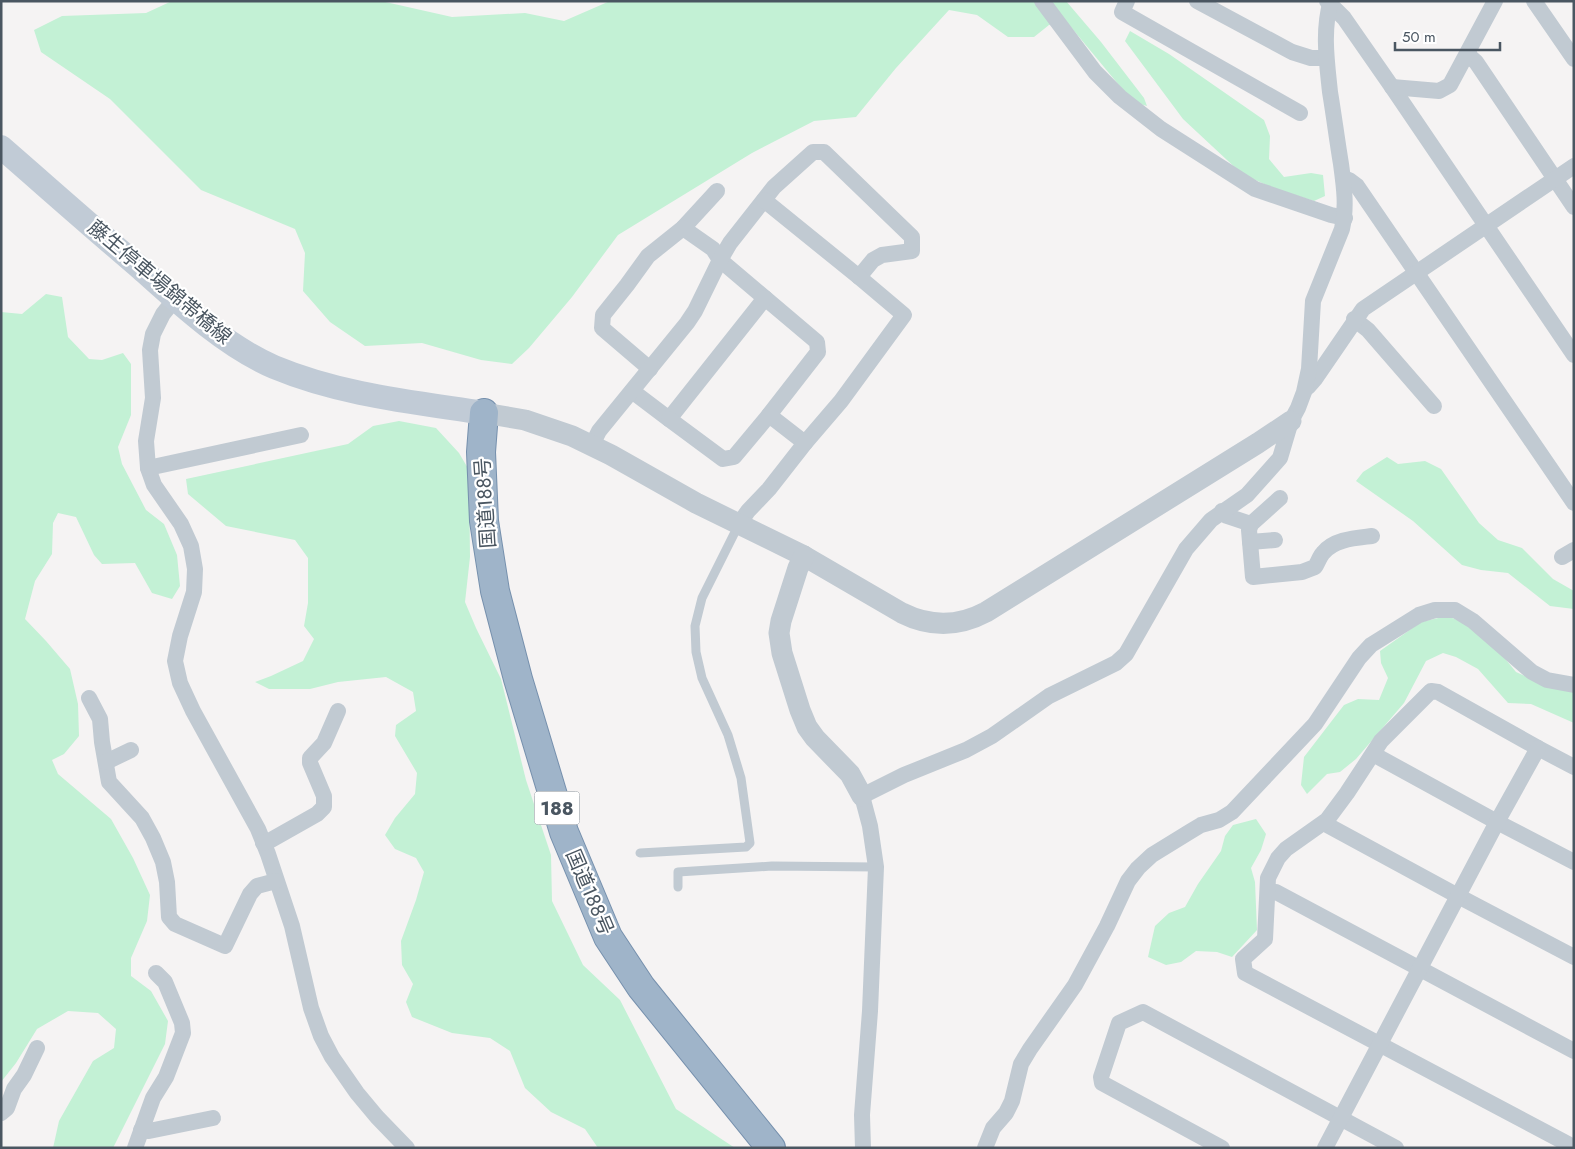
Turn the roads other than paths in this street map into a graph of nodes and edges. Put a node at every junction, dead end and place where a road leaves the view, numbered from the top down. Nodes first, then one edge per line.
1 (1042, 1) edge
2 (1127, 1) edge
3 (1197, 1) edge
4 (1495, 1) edge
5 (1534, 1) edge
6 (1329, 3) edge
7 (1467, 54) junction
8 (1326, 58) junction
9 (1574, 59) edge
10 (1392, 87) junction
11 (1300, 113) dead end
12 (1, 147) edge
13 (1574, 166) edge
14 (1343, 178) junction
15 (1554, 179) junction
16 (717, 191) dead end
17 (764, 200) junction
18 (1574, 207) edge
19 (1345, 218) junction
20 (1486, 225) junction
21 (683, 228) junction
22 (720, 260) junction
23 (1417, 273) junction
24 (859, 277) junction
25 (765, 298) junction
26 (175, 299) junction
27 (1354, 319) junction
28 (1574, 355) edge
29 (650, 369) junction
30 (632, 392) junction
31 (1304, 392) junction
32 (1434, 406) dead end
33 (484, 413) junction
34 (769, 415) junction
35 (669, 419) junction
36 (1291, 421) junction
37 (301, 435) dead end
38 (806, 443) junction
39 (592, 445) junction
40 (148, 468) junction
41 (1280, 498) dead end
42 (1574, 502) edge
43 (1222, 511) junction
44 (739, 524) junction
45 (1251, 524) junction
46 (1372, 536) dead end
47 (1275, 540) dead end
48 (1250, 542) junction
49 (804, 556) junction
50 (1574, 685) edge
51 (89, 698) dead end
52 (338, 711) dead end
53 (1538, 748) junction
54 (131, 750) dead end
55 (1373, 754) junction
56 (106, 762) junction
57 (1574, 767) edge
58 (862, 796) junction
59 (1325, 822) junction
60 (1497, 822) junction
61 (263, 843) junction
62 (640, 853) dead end
63 (1574, 862) edge
64 (876, 867) junction
65 (276, 881) junction
66 (678, 886) dead end
67 (1268, 892) junction
68 (1458, 896) junction
69 (1574, 957) edge
70 (1419, 970) junction
71 (156, 973) dead end
72 (1380, 1044) junction
73 (37, 1048) dead end
74 (1574, 1051) edge
75 (1, 1113) edge
76 (213, 1118) dead end
77 (1341, 1118) junction
78 (141, 1130) junction
79 (1569, 1143) edge
80 (135, 1148) edge
81 (407, 1148) edge
82 (771, 1148) edge
83 (863, 1148) edge
84 (985, 1148) edge
85 (1222, 1148) edge
86 (1325, 1148) edge
87 (1396, 1148) edge

1 - 19 street
2 - 11 street
3 - 8 street
4 - 7 street
5 - 9 street
6 - 8 street
6 - 10 street
7 - 10 street
7 - 15 street
8 - 14 street
10 - 20 street
12 - 26 main road, 藤生停車場錦帯橋線
13 - 15 street
14 - 19 street
14 - 23 street
15 - 18 street
15 - 20 street
16 - 21 street
17 - 22 street
17 - 24 street
17 - 24 street
19 - 31 street
20 - 23 street
20 - 28 street
21 - 22 street
21 - 29 street
22 - 25 street
22 - 29 street
23 - 27 street
23 - 42 street
24 - 38 street
25 - 34 street
25 - 35 street
26 - 33 main road, 藤生停車場錦帯橋線
26 - 40 street
27 - 31 street
27 - 32 street
29 - 30 street
30 - 35 street
30 - 39 street
31 - 36 street
33 - 39 street
33 - 82 highway, 国道188号 / 188
34 - 35 street
34 - 38 street
36 - 43 street
36 - 49 street
37 - 40 street
38 - 44 street
39 - 44 street
40 - 61 street
41 - 45 street
43 - 45 street
43 - 58 street
44 - 49 street
44 - 62 lane
45 - 48 street
46 - 48 street
47 - 48 street
49 - 58 street
50 - 84 street
51 - 56 street
52 - 61 street
53 - 55 street
53 - 57 street
53 - 60 street
54 - 56 street
55 - 59 street
55 - 60 street
56 - 65 street
58 - 64 street
59 - 67 street
59 - 68 street
60 - 63 street
60 - 68 street
61 - 65 street
64 - 66 lane
64 - 83 street
65 - 81 street
67 - 70 street
67 - 72 street
68 - 69 street
68 - 70 street
70 - 72 street
70 - 74 street
71 - 78 street
72 - 77 street
72 - 79 street
73 - 75 street
76 - 78 street
77 - 85 street
77 - 86 street
77 - 87 street
78 - 80 street

